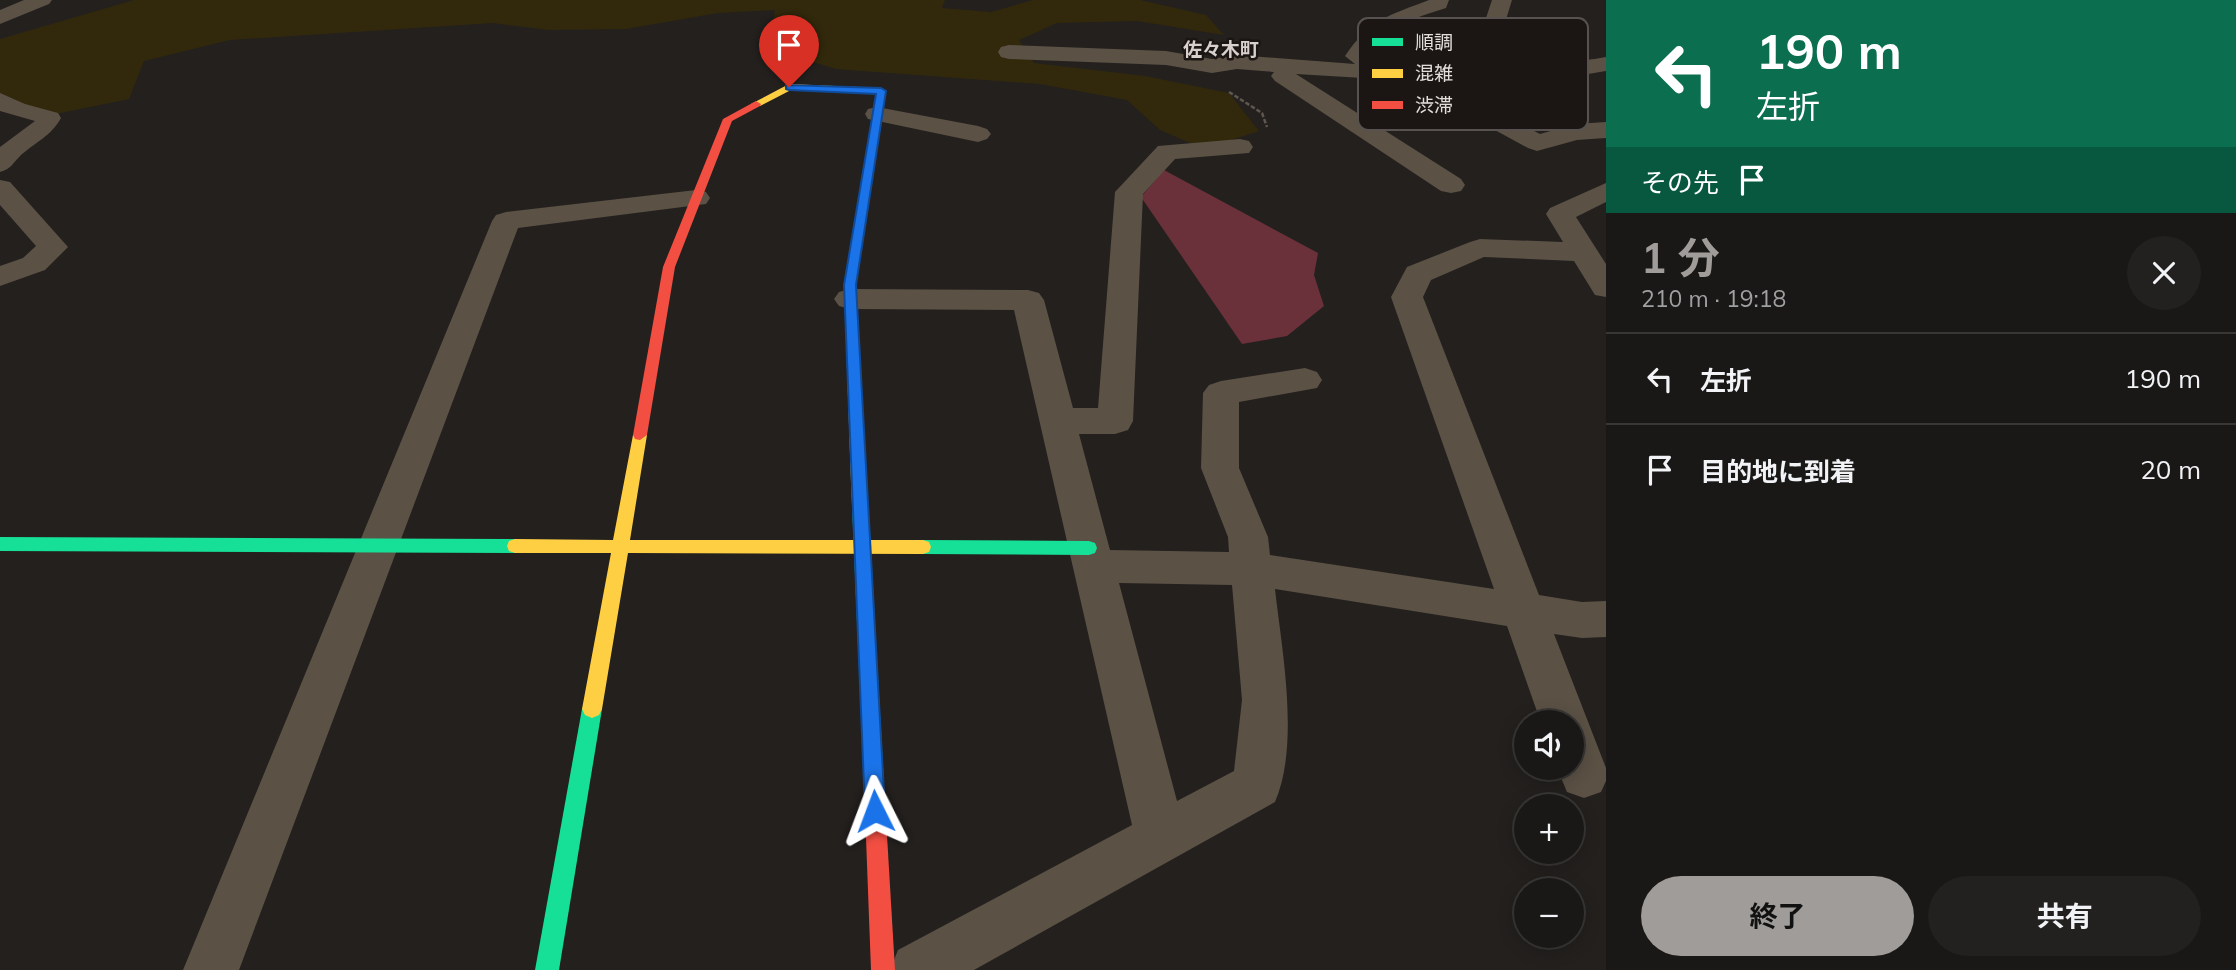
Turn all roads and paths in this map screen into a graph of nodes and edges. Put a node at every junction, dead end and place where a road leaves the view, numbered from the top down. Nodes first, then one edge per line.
1 (42, 0) edge
2 (1438, 0) edge
3 (1502, 0) edge
4 (0, 18) edge
5 (1392, 18) edge
6 (1497, 18) edge
7 (1009, 52) dead end
8 (1606, 64) edge
9 (1212, 66) junction
10 (1291, 66) junction
11 (1588, 67) edge
12 (1358, 71) edge
13 (0, 100) edge
14 (877, 114) junction
15 (1606, 120) edge
16 (1588, 121) edge
17 (1358, 125) edge
18 (1365, 130) edge
19 (1513, 130) edge
20 (978, 134) dead end
21 (1602, 143) edge
22 (1240, 146) joint
23 (2, 156) edge
24 (1451, 186) dead end
25 (0, 188) edge
26 (1606, 191) edge
27 (696, 198) junction
28 (1584, 252) junction
29 (0, 277) edge
30 (1606, 288) edge
31 (850, 299) junction
32 (1305, 380) dead end
33 (1058, 421) junction
34 (0, 544) edge
35 (379, 545) junction
36 (620, 546) junction
37 (862, 547) junction
38 (1091, 557) junction
39 (1251, 569) junction
40 (1524, 611) junction
41 (1606, 619) edge
42 (1560, 710) edge
43 (1161, 838) junction
44 (211, 970) edge
45 (547, 970) edge
46 (883, 970) edge
47 (918, 970) edge

1 - 4 street
2 - 5 street
3 - 6 street
7 - 9 street
8 - 11 street
9 - 10 street
9 - 22 path
10 - 12 street
10 - 17 street
13 - 23 street
14 - 20 street
14 - 27 street
14 - 31 street
15 - 16 street
18 - 24 street
19 - 21 street
22 - 33 street
25 - 29 street
26 - 28 street
27 - 35 street
27 - 36 street
28 - 30 street
28 - 40 street
31 - 33 street
31 - 37 street
32 - 39 street
33 - 38 street
34 - 35 street
35 - 36 street
35 - 44 street
36 - 37 street
36 - 45 street
37 - 38 street
37 - 46 street
38 - 39 street
38 - 43 street
39 - 40 street
39 - 43 street
40 - 41 street
40 - 42 street
43 - 47 street

